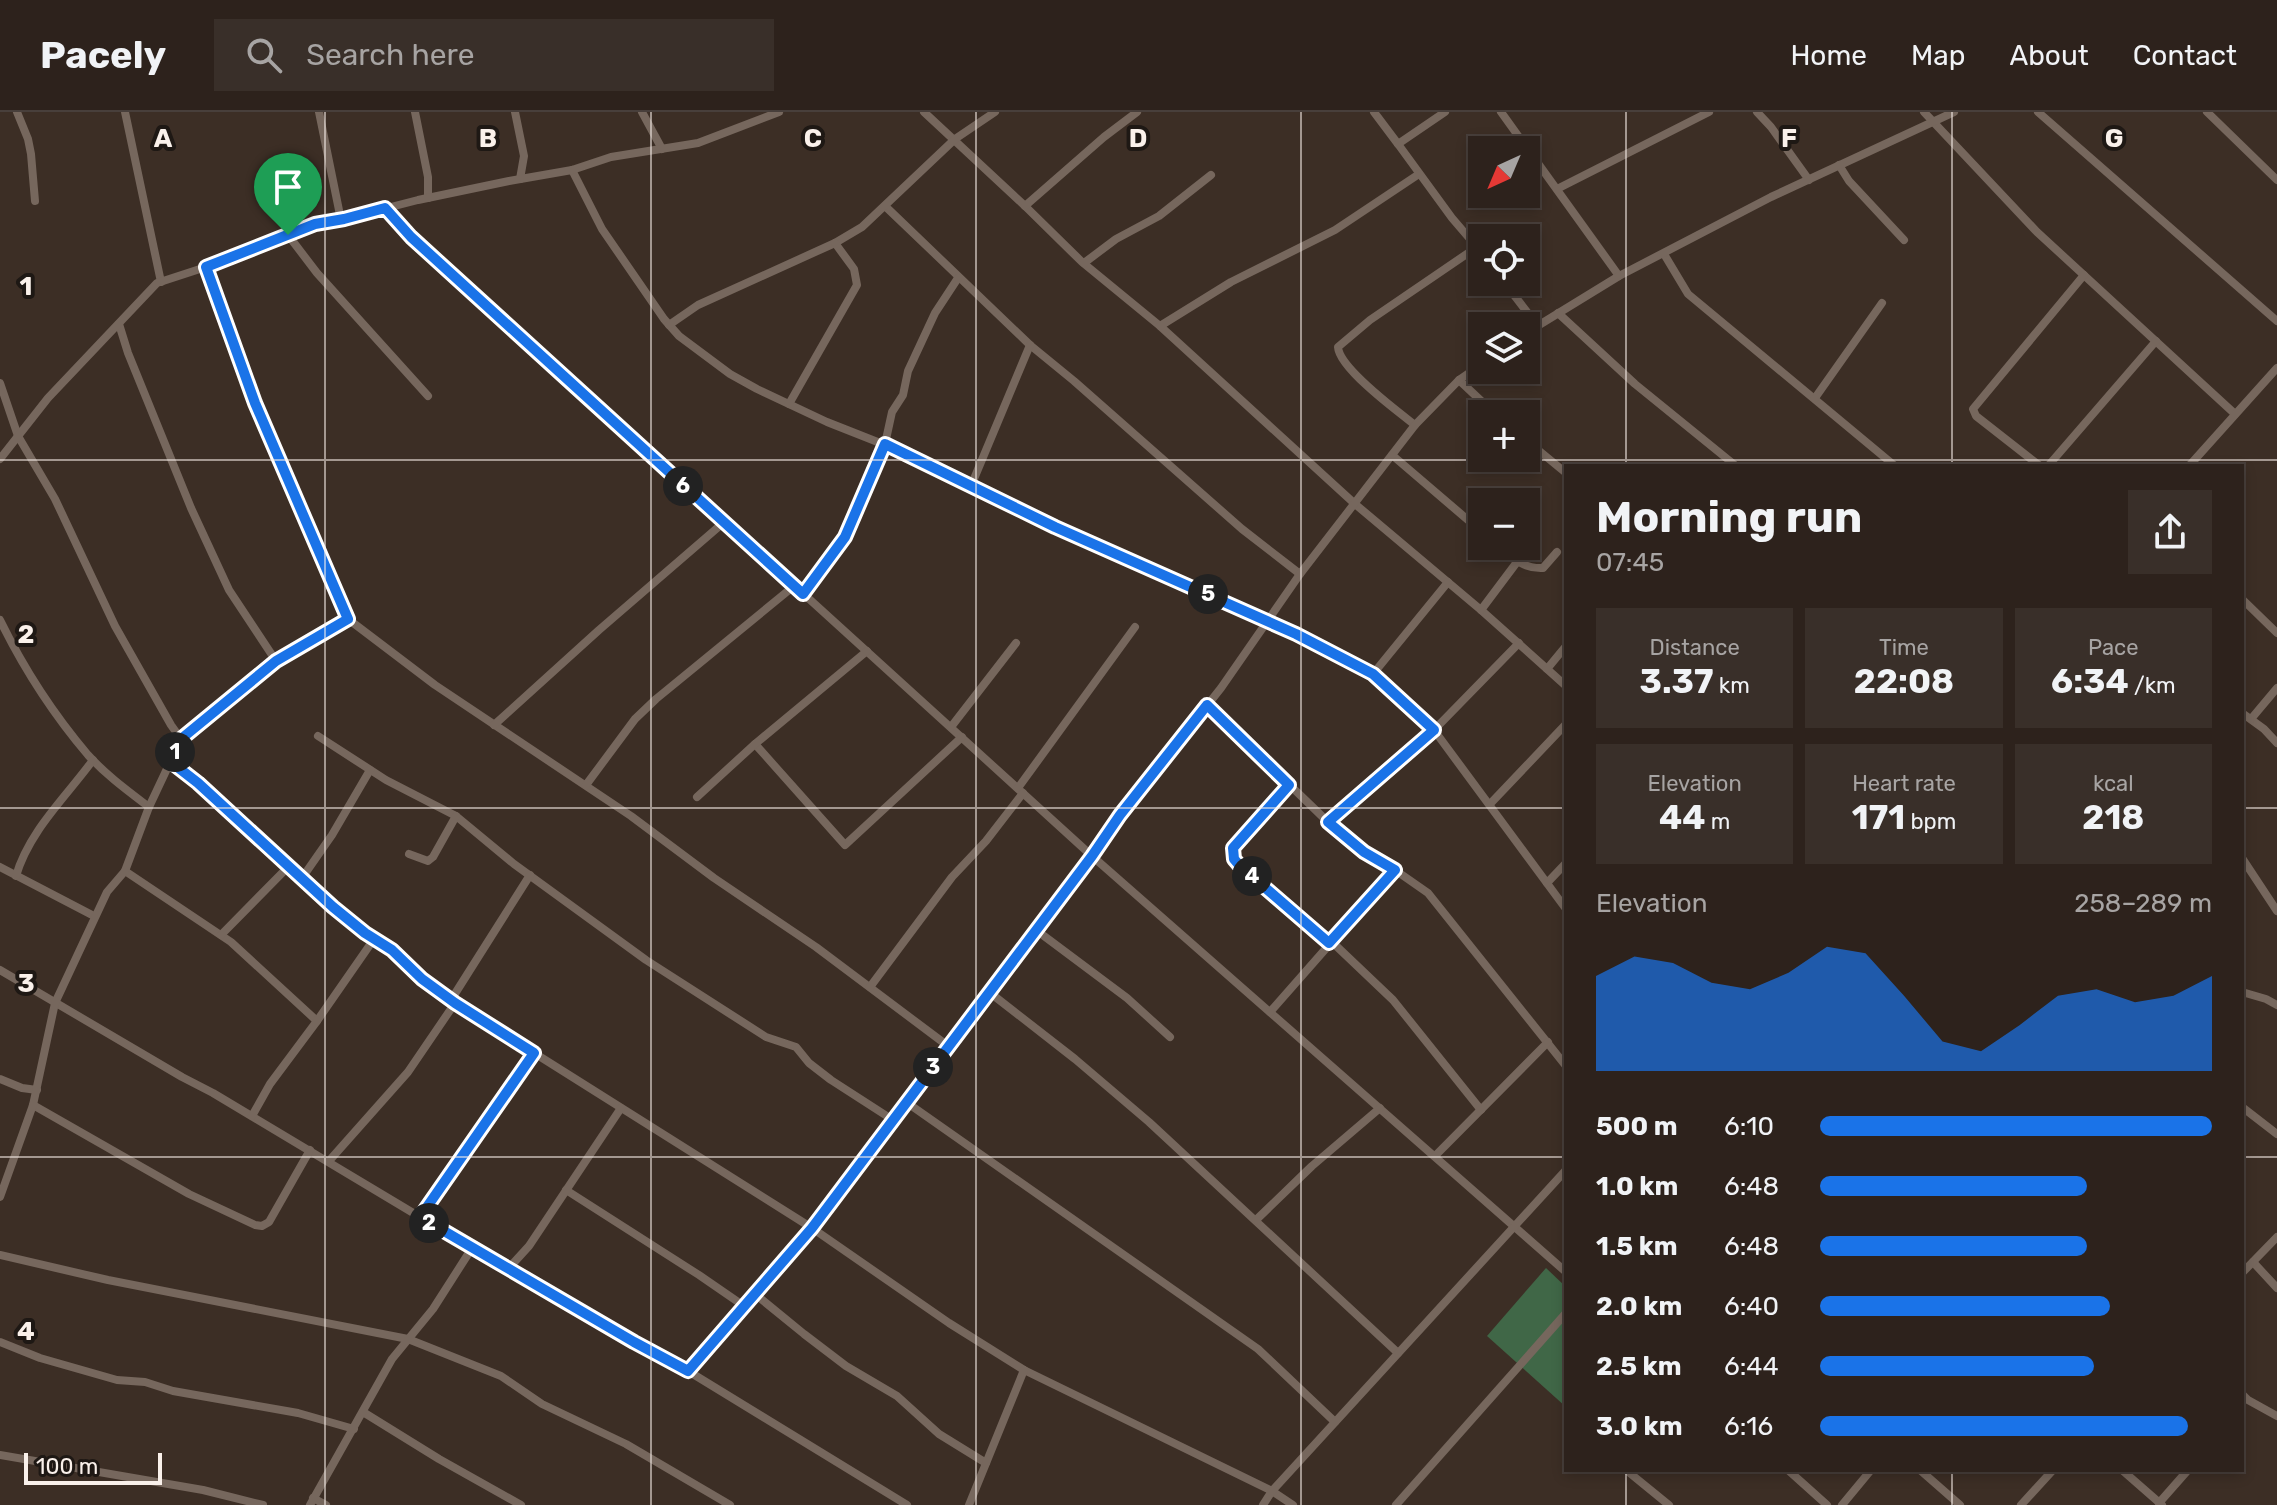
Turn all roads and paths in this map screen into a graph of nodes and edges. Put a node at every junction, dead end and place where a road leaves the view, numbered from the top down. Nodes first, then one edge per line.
1 (17, 112) edge
2 (125, 112) edge
3 (319, 112) edge
4 (415, 112) edge
5 (515, 112) edge
6 (642, 112) edge
7 (779, 112) edge
8 (924, 112) edge
9 (995, 112) edge
10 (1137, 112) edge
11 (1374, 112) edge
12 (1445, 112) edge
13 (1709, 112) edge
14 (1757, 112) edge
15 (1924, 112) edge
16 (1954, 112) edge
17 (2038, 112) edge
18 (2207, 112) edge
19 (1505, 113) edge
20 (1931, 122) junction
21 (955, 139) junction
22 (1398, 144) junction
23 (662, 149) junction
24 (1839, 165) junction
25 (572, 170) junction
26 (1419, 174) junction
27 (1211, 175) dead end
28 (520, 179) junction
29 (1809, 180) junction
30 (2277, 180) edge
31 (1557, 189) junction
32 (428, 198) junction
33 (35, 201) dead end
34 (885, 206) junction
35 (1025, 206) junction
36 (385, 208) junction
37 (341, 220) junction
38 (288, 235) junction
39 (1468, 235) edge
40 (1904, 240) dead end
41 (835, 243) junction
42 (1664, 254) junction
43 (1468, 258) edge
44 (1084, 263) junction
45 (206, 267) junction
46 (2084, 275) junction
47 (1619, 276) junction
48 (958, 278) junction
49 (161, 282) junction
50 (1515, 296) edge
51 (1882, 303) dead end
52 (1527, 312) edge
53 (1558, 313) junction
54 (2277, 321) edge
55 (1540, 323) edge
56 (119, 324) junction
57 (669, 325) junction
58 (1160, 326) junction
59 (2156, 341) junction
60 (1030, 345) junction
61 (2277, 368) edge
62 (1468, 374) edge
63 (1459, 380) junction
64 (0, 383) edge
65 (428, 396) dead end
66 (1815, 398) junction
67 (1480, 400) edge
68 (789, 404) junction
69 (2235, 414) junction
70 (1415, 425) junction
71 (18, 436) junction
72 (885, 444) junction
73 (1540, 452) edge
74 (1392, 455) junction
75 (0, 459) edge
76 (1734, 464) edge
77 (1893, 464) edge
78 (2037, 464) edge
79 (2050, 464) edge
80 (2191, 464) edge
81 (1564, 471) edge
82 (971, 486) junction
83 (1355, 504) junction
84 (1468, 520) edge
85 (723, 523) junction
86 (1557, 552) dead end
87 (1515, 560) edge
88 (1517, 562) junction
89 (1300, 574) junction
90 (1448, 582) junction
91 (794, 586) junction
92 (803, 594) junction
93 (2244, 600) edge
94 (1481, 610) junction
95 (348, 619) junction
96 (0, 620) edge
97 (1267, 620) junction
98 (1135, 627) dead end
99 (2277, 633) edge
100 (1016, 643) dead end
101 (1519, 643) junction
102 (1564, 648) edge
103 (867, 651) junction
104 (276, 661) junction
105 (1547, 669) junction
106 (1373, 674) junction
107 (1564, 684) edge
108 (2277, 688) edge
109 (1207, 705) junction
110 (2244, 714) edge
111 (2251, 719) junction
112 (494, 725) junction
113 (1564, 726) edge
114 (951, 727) junction
115 (1434, 730) junction
116 (318, 736) dead end
117 (962, 737) junction
118 (181, 739) junction
119 (2277, 743) edge
120 (755, 744) junction
121 (93, 760) junction
122 (171, 762) junction
123 (370, 770) junction
124 (586, 785) junction
125 (1289, 785) junction
126 (1020, 790) junction
127 (697, 797) dead end
128 (1490, 804) junction
129 (149, 807) junction
130 (456, 816) junction
131 (1328, 822) junction
132 (409, 854) dead end
133 (1092, 856) junction
134 (2244, 861) edge
135 (1564, 865) edge
136 (289, 866) junction
137 (0, 867) edge
138 (1395, 870) junction
139 (125, 871) junction
140 (530, 875) junction
141 (16, 876) junction
142 (302, 878) junction
143 (1547, 883) junction
144 (1564, 906) edge
145 (2277, 911) edge
146 (94, 916) junction
147 (1036, 930) junction
148 (221, 935) junction
149 (374, 939) junction
150 (1330, 942) junction
151 (0, 970) edge
152 (870, 987) junction
153 (989, 992) junction
154 (2244, 993) edge
155 (453, 1001) junction
156 (55, 1003) junction
157 (2277, 1005) edge
158 (1270, 1012) junction
159 (317, 1021) junction
160 (1170, 1037) dead end
161 (1548, 1042) junction
162 (948, 1046) junction
163 (534, 1053) junction
164 (1564, 1063) edge
165 (0, 1079) edge
166 (37, 1090) junction
167 (906, 1102) junction
168 (33, 1105) junction
169 (621, 1108) junction
170 (1380, 1108) junction
171 (2244, 1109) edge
172 (1481, 1110) junction
173 (252, 1116) junction
174 (893, 1120) junction
175 (2277, 1134) edge
176 (310, 1150) junction
177 (1435, 1156) junction
178 (329, 1161) junction
179 (1564, 1172) edge
180 (566, 1190) junction
181 (0, 1197) edge
182 (420, 1217) junction
183 (1256, 1220) junction
184 (1514, 1226) junction
185 (812, 1228) junction
186 (2277, 1237) edge
187 (472, 1248) junction
188 (0, 1255) edge
189 (2253, 1262) junction
190 (508, 1269) junction
191 (1564, 1270) edge
192 (2244, 1271) edge
193 (2277, 1288) edge
194 (755, 1294) junction
195 (744, 1306) junction
196 (1564, 1315) edge
197 (408, 1339) junction
198 (0, 1342) edge
199 (1398, 1353) junction
200 (1024, 1370) junction
201 (688, 1371) junction
202 (2244, 1401) edge
203 (363, 1412) junction
204 (2277, 1416) edge
205 (1335, 1422) junction
206 (354, 1429) junction
207 (0, 1455) edge
208 (986, 1463) junction
209 (1628, 1472) edge
210 (1790, 1472) edge
211 (1869, 1472) edge
212 (1922, 1472) edge
213 (2051, 1472) edge
214 (2124, 1472) edge
215 (2186, 1472) edge
216 (1272, 1491) junction
217 (312, 1502) edge
218 (2161, 1504) edge
219 (263, 1505) edge
220 (326, 1505) edge
221 (521, 1505) edge
222 (730, 1505) edge
223 (907, 1505) edge
224 (969, 1505) edge
225 (1263, 1505) edge
226 (1293, 1505) edge
227 (1396, 1505) edge
228 (1669, 1505) edge
229 (1827, 1505) edge
230 (1842, 1505) edge
231 (1960, 1505) edge
232 (2021, 1505) edge

1 - 33 street
2 - 49 street
3 - 37 street
4 - 32 street
5 - 28 street
6 - 23 street
7 - 23 street
8 - 21 street
9 - 21 street
10 - 35 street
11 - 22 street
12 - 22 street
13 - 31 street
14 - 29 street
15 - 20 street
16 - 20 street
17 - 54 street
18 - 30 street
19 - 31 street
20 - 24 street
20 - 46 street
21 - 34 street
21 - 35 street
22 - 26 street
23 - 25 street
24 - 29 street
24 - 40 street
25 - 28 street
25 - 57 street
26 - 39 street
26 - 58 street
27 - 44 street
28 - 32 street
29 - 42 street
31 - 47 street
32 - 36 street
34 - 41 street
34 - 48 street
35 - 44 street
36 - 37 street
36 - 85 street
37 - 38 street
38 - 45 street
38 - 65 street
41 - 57 street
41 - 68 street
42 - 47 street
42 - 66 street
43 - 70 street
44 - 58 street
45 - 49 street
45 - 95 street
46 - 59 street
46 - 78 street
47 - 53 street
48 - 60 street
48 - 72 street
49 - 56 street
50 - 52 street
51 - 66 street
53 - 55 street
53 - 76 street
56 - 71 street
56 - 104 street
57 - 68 street
58 - 83 street
59 - 69 street
59 - 79 street
60 - 82 street
60 - 89 street
61 - 69 street
62 - 63 street
63 - 67 street
63 - 70 street
64 - 71 street
66 - 77 street
68 - 72 street
69 - 80 street
70 - 74 street
71 - 75 street
71 - 118 street
72 - 82 street
72 - 92 street
73 - 81 street
74 - 83 street
74 - 84 street
82 - 97 street
83 - 89 street
83 - 90 street
85 - 91 street
85 - 112 street
86 - 88 street
87 - 88 street
88 - 94 street
89 - 97 street
90 - 94 street
90 - 106 street
91 - 92 street
91 - 124 street
92 - 103 street
93 - 99 street
94 - 101 street
95 - 104 street
95 - 112 street
96 - 121 street
97 - 106 street
97 - 109 street
98 - 126 street
100 - 114 street
101 - 105 street
101 - 115 street
102 - 105 street
103 - 114 street
103 - 120 street
104 - 118 street
105 - 107 street
106 - 115 street
108 - 111 street
109 - 125 street
109 - 133 street
110 - 111 street
111 - 119 street
112 - 124 street
113 - 128 street
114 - 117 street
115 - 128 street
115 - 131 street
116 - 123 street
117 - 120 street
117 - 126 street
118 - 122 street
120 - 127 street
121 - 129 street
121 - 141 street
122 - 129 street
122 - 136 street
123 - 130 street
123 - 142 street
124 - 152 street
125 - 131 street
125 - 150 street
126 - 133 street
126 - 152 street
128 - 143 street
129 - 139 street
130 - 132 street
130 - 140 street
131 - 138 street
133 - 147 street
133 - 158 street
134 - 145 street
135 - 143 street
136 - 142 street
136 - 148 street
137 - 141 street
138 - 150 street
138 - 161 street
139 - 146 street
139 - 148 street
140 - 155 street
140 - 174 street
141 - 146 street
142 - 149 street
143 - 144 street
146 - 156 street
147 - 153 street
147 - 160 street
148 - 159 street
149 - 155 street
149 - 159 street
150 - 158 street
150 - 172 street
151 - 156 street
152 - 162 street
153 - 162 street
153 - 183 street
154 - 157 street
155 - 163 street
155 - 178 street
156 - 166 street
156 - 173 street
158 - 170 street
159 - 173 street
161 - 164 street
161 - 172 street
162 - 167 street
163 - 169 street
163 - 182 street
165 - 166 street
166 - 168 street
167 - 174 street
167 - 205 street
168 - 176 street
168 - 181 street
169 - 180 street
169 - 185 street
170 - 177 street
170 - 183 street
171 - 175 street
172 - 177 street
173 - 176 street
174 - 185 street
176 - 178 street
177 - 184 street
178 - 182 street
179 - 184 street
180 - 190 street
180 - 195 street
182 - 187 street
183 - 199 street
184 - 191 street
184 - 199 street
185 - 194 street
185 - 200 street
186 - 189 street
187 - 190 street
187 - 197 street
188 - 197 street
189 - 192 street
189 - 193 street
190 - 201 street
194 - 195 street
194 - 208 street
195 - 201 street
196 - 227 street
197 - 203 street
197 - 222 street
198 - 206 street
199 - 205 street
200 - 208 street
200 - 216 street
201 - 223 street
202 - 204 street
203 - 206 street
203 - 221 street
205 - 216 street
206 - 217 street
207 - 219 street
208 - 224 street
209 - 228 street
210 - 229 street
211 - 230 street
212 - 231 street
213 - 232 street
214 - 218 street
215 - 218 street
216 - 225 street
216 - 226 street
217 - 220 street

